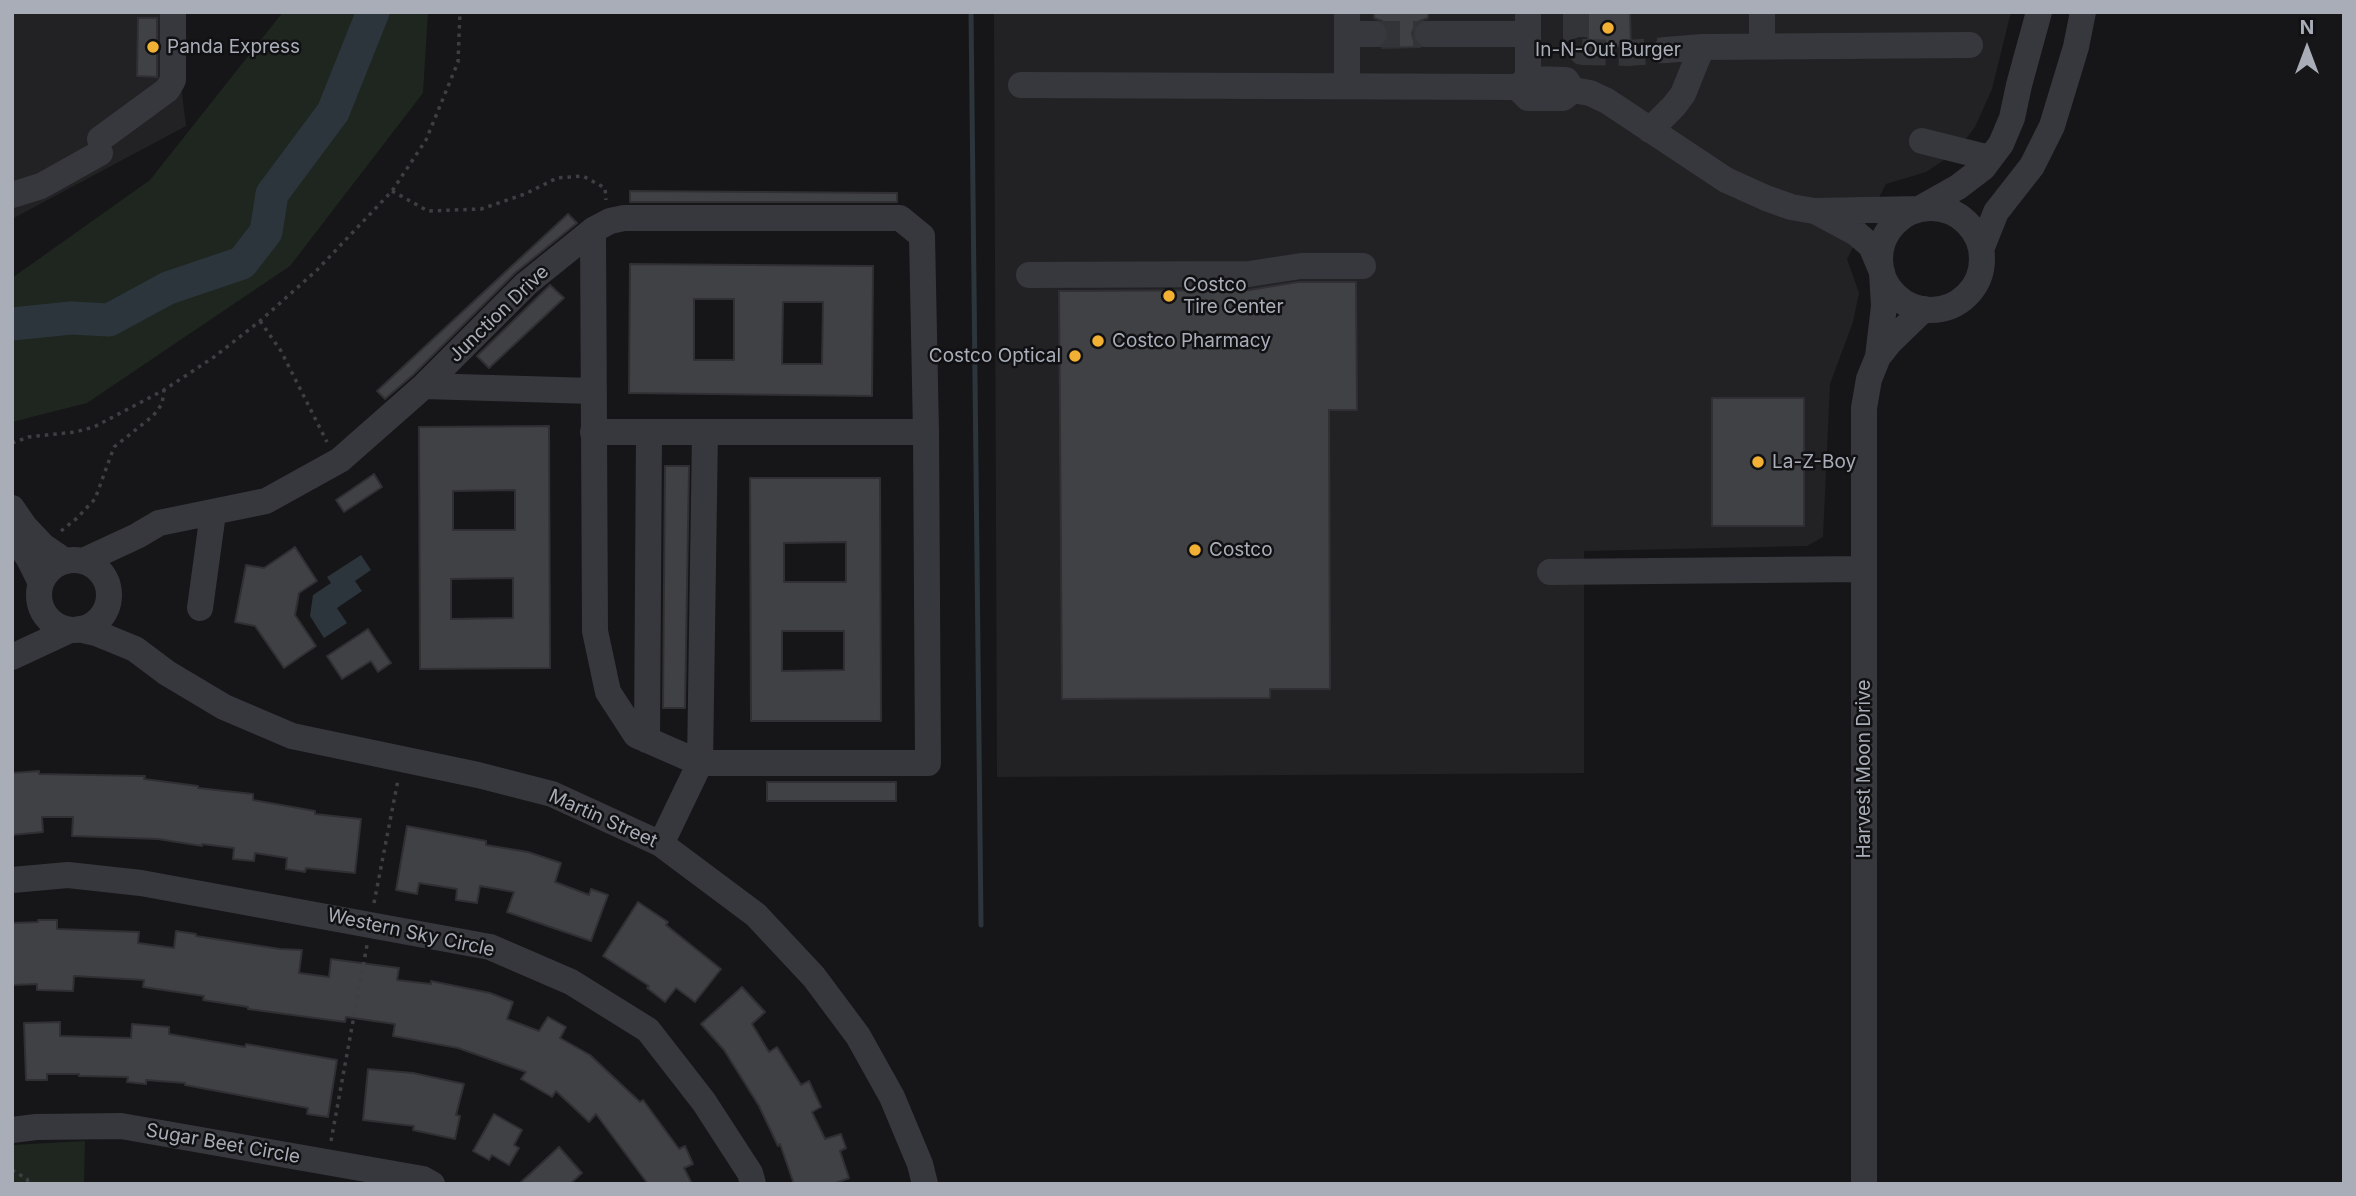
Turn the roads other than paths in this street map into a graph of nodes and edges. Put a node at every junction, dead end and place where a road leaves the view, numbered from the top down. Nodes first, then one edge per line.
1 (173, 12) edge
2 (1762, 12) edge
3 (2039, 12) edge
4 (2082, 12) edge
5 (1347, 23) edge
6 (1528, 23) edge
7 (1374, 34) tunnel mouth
8 (1428, 34) tunnel mouth
9 (1762, 46) junction
10 (1970, 46) dead end
11 (1702, 47) junction
12 (1666, 50) tunnel mouth
13 (1522, 83) junction
14 (1021, 85) dead end
15 (1347, 86) junction
16 (1650, 130) junction
17 (1922, 141) dead end
18 (1990, 158) junction
19 (12, 195) edge
20 (1919, 209) junction
21 (1814, 211) junction
22 (601, 225) junction
23 (1982, 247) junction
24 (1363, 265) dead end
25 (1882, 272) junction
26 (1029, 275) dead end
27 (1924, 309) junction
28 (1878, 357) junction
29 (424, 386) junction
30 (592, 391) junction
31 (593, 432) junction
32 (649, 432) junction
33 (705, 432) junction
34 (926, 432) junction
35 (12, 508) edge
36 (213, 513) junction
37 (12, 536) edge
38 (137, 536) junction
39 (74, 561) junction
40 (1864, 569) junction
41 (1550, 572) dead end
42 (40, 593) junction
43 (109, 595) junction
44 (200, 608) dead end
45 (74, 629) junction
46 (135, 649) junction
47 (14, 656) edge
48 (647, 740) junction
49 (700, 763) junction
50 (662, 844) junction
51 (12, 880) edge
52 (12, 1130) edge
53 (432, 1184) edge
54 (753, 1184) edge
55 (925, 1184) edge
56 (1864, 1184) edge

1 - 19 street
2 - 9 street
3 - 18 street
4 - 23 street
5 - 7 street
5 - 15 street
6 - 8 street
6 - 13 street
9 - 10 street
9 - 11 street
11 - 12 street
11 - 16 street
13 - 15 street
13 - 16 street
14 - 15 street
16 - 21 street
17 - 18 street
18 - 20 street
20 - 21 street
20 - 23 street
20 - 25 street
21 - 25 street
22 - 29 street, Junction Drive
22 - 30 street
22 - 34 street
23 - 27 street
24 - 26 street
25 - 27 street
25 - 28 street, Harvest Moon Drive
27 - 28 street, Harvest Moon Drive
28 - 40 street, Harvest Moon Drive
29 - 30 street
29 - 36 street, Junction Drive
30 - 31 street
31 - 32 street
31 - 48 street
32 - 33 street
32 - 48 street
33 - 34 street
33 - 49 street
34 - 49 street
35 - 39 street
36 - 38 street, Junction Drive
36 - 44 street
37 - 42 street
38 - 39 street, Junction Drive
38 - 43 street
39 - 42 street
39 - 43 street
40 - 41 street
40 - 56 street, Harvest Moon Drive
42 - 45 street
42 - 47 street
43 - 45 street
43 - 46 street, Martin Street
45 - 46 street, Martin Street
45 - 47 street
46 - 50 street, Martin Street
48 - 49 street
49 - 50 street
50 - 55 street, Martin Street
51 - 54 street, Western Sky Circle
52 - 53 street, Sugar Beet Circle

